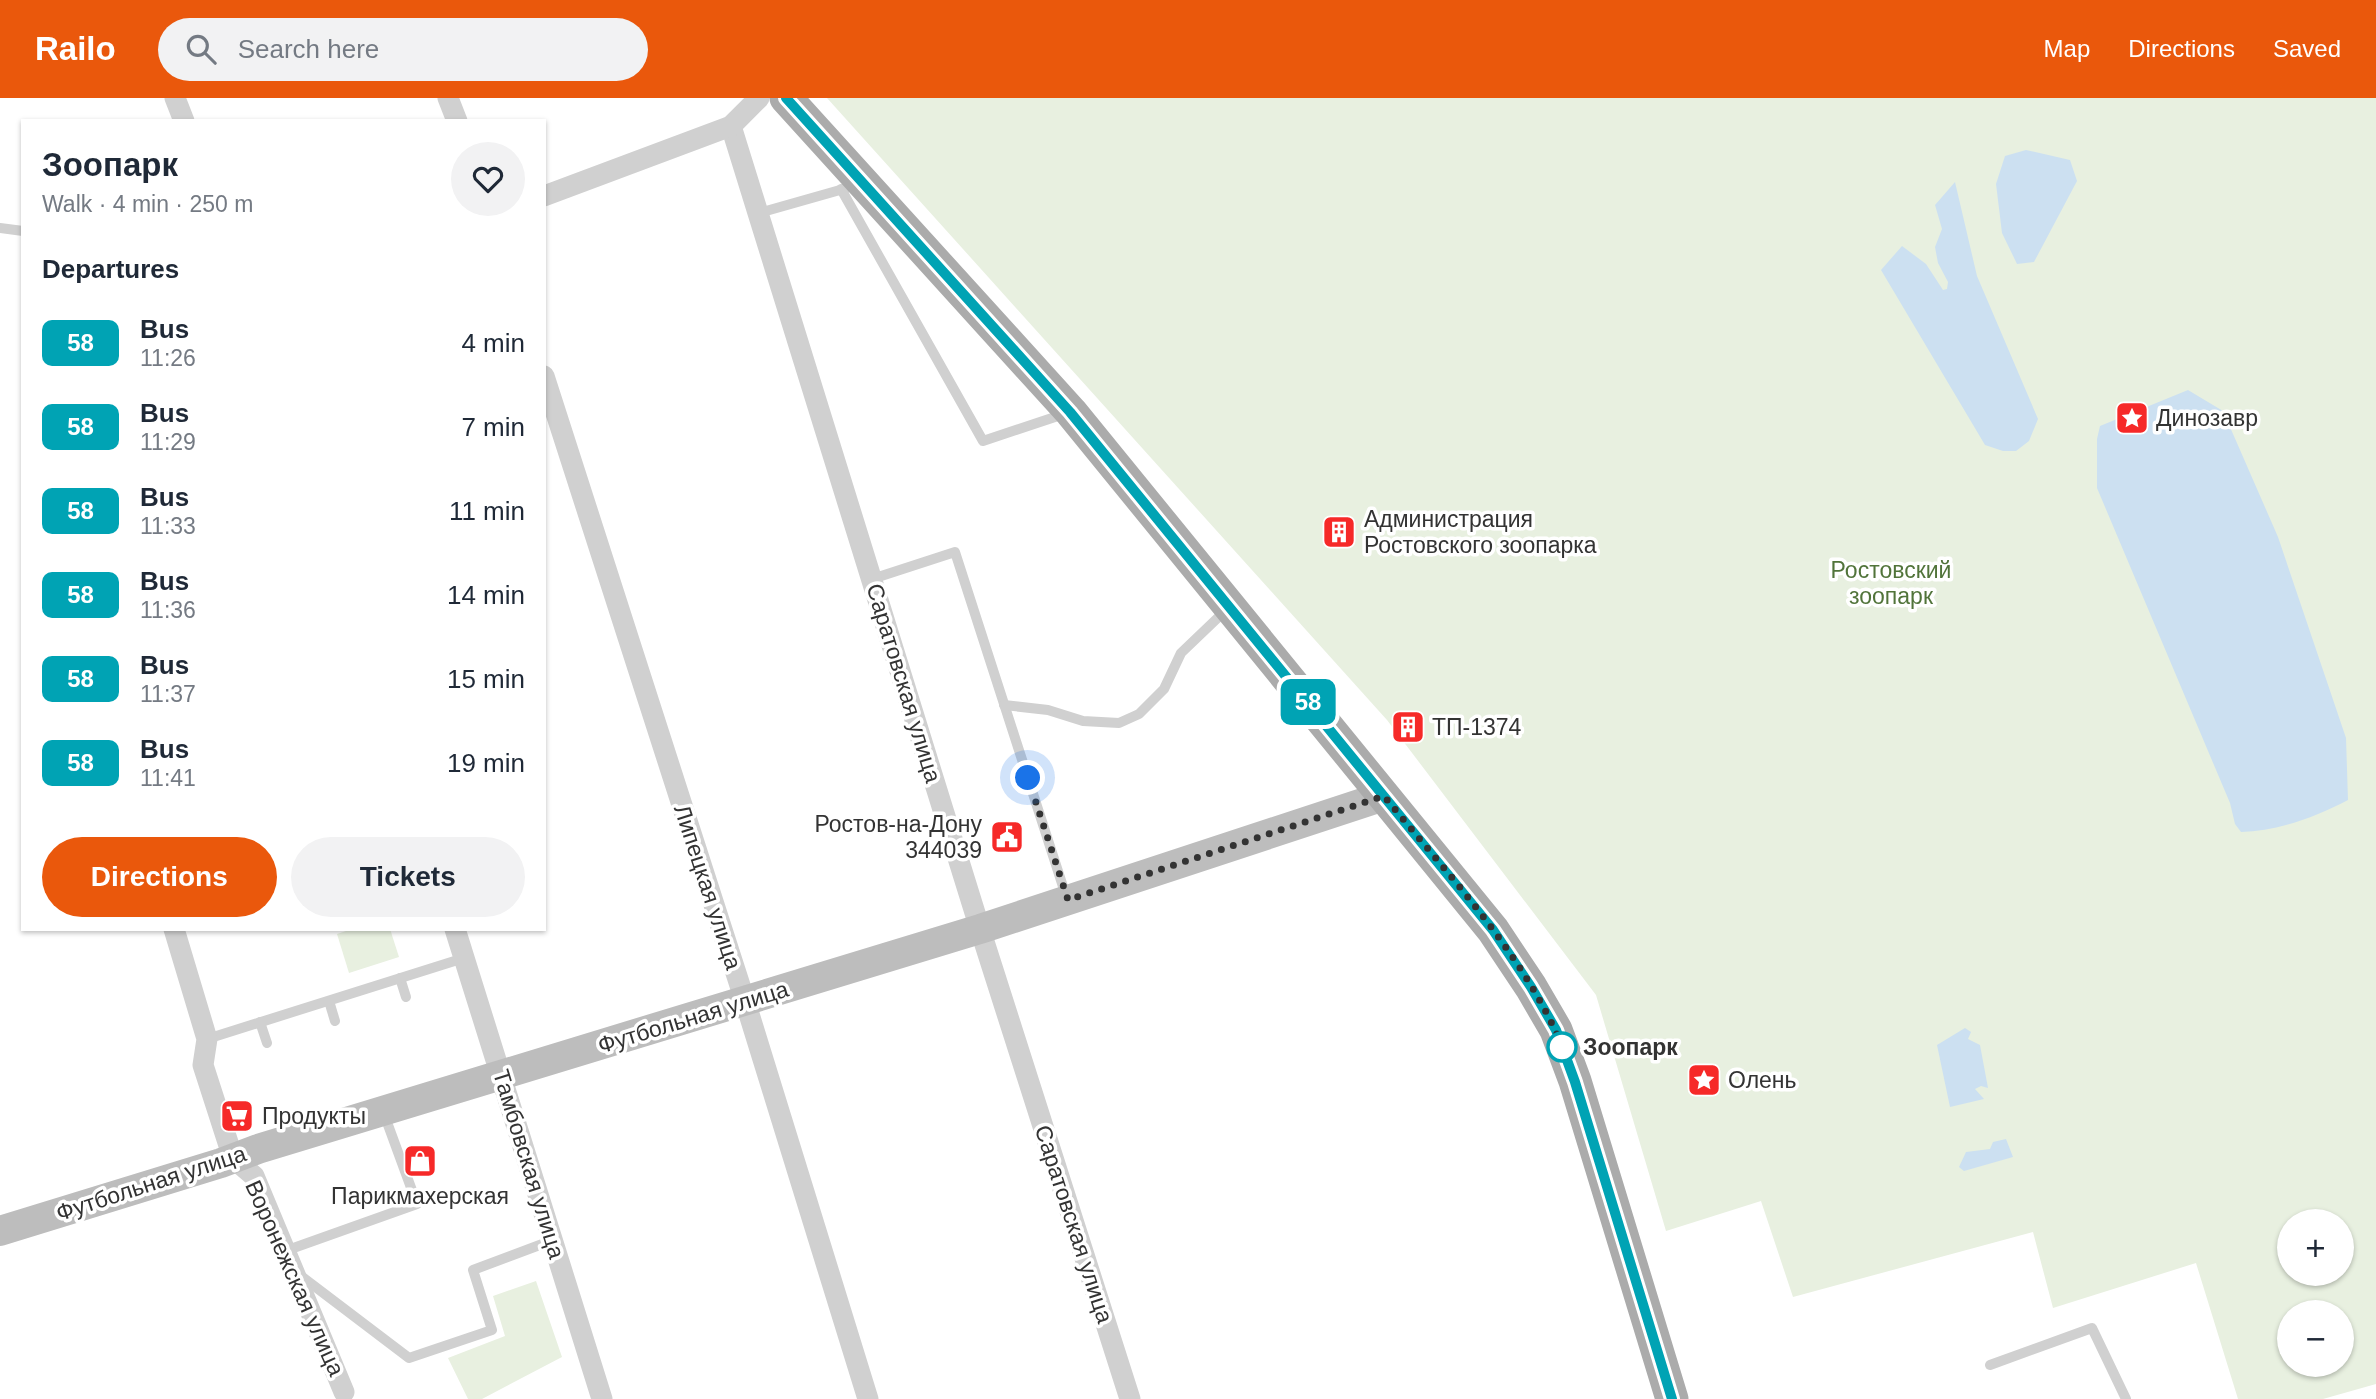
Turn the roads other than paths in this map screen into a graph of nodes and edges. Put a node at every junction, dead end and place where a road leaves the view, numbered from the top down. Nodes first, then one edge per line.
1 (175, 98) edge
2 (448, 98) edge
3 (759, 98) edge
4 (786, 98) edge
5 (183, 119) edge
6 (456, 119) edge
7 (732, 126) junction
8 (852, 186) junction
9 (546, 195) edge
10 (759, 213) junction
11 (0, 228) edge
12 (21, 231) edge
13 (546, 382) edge
14 (1070, 412) junction
15 (872, 579) junction
16 (1230, 606) junction
17 (1004, 705) junction
18 (1384, 796) junction
19 (1068, 900) junction
20 (980, 929) junction
21 (175, 931) edge
22 (456, 931) edge
23 (464, 958) junction
24 (400, 978) junction
25 (406, 997) dead end
26 (329, 1001) junction
27 (745, 1001) junction
28 (335, 1021) dead end
29 (260, 1023) junction
30 (207, 1039) junction
31 (267, 1044) dead end
32 (502, 1076) junction
33 (383, 1112) junction
34 (233, 1158) junction
35 (0, 1231) edge
36 (553, 1240) junction
37 (289, 1261) junction
38 (1990, 1365) dead end
39 (344, 1392) dead end
40 (602, 1399) edge
41 (868, 1399) edge
42 (1130, 1399) edge
43 (1672, 1399) edge
44 (2126, 1399) edge

1 - 5 street
2 - 6 street
3 - 7 street
4 - 8 main road
7 - 9 street
7 - 10 street, Саратовская улица
8 - 10 lane
8 - 14 main road
8 - 14 lane
10 - 15 street, Саратовская улица
11 - 12 lane
13 - 27 street, Липецкая улица
14 - 16 main road
15 - 17 lane
15 - 20 street, Саратовская улица
16 - 17 lane
16 - 18 main road
17 - 19 lane
18 - 19 main road, Футбольная улица
18 - 43 main road
19 - 20 main road, Футбольная улица
20 - 27 main road, Футбольная улица
20 - 42 street, Саратовская улица
21 - 30 street, Воронежская улица
22 - 23 street, Тамбовская улица
23 - 24 lane
23 - 32 street, Тамбовская улица
24 - 25 lane
24 - 26 lane
26 - 28 lane
26 - 29 lane
27 - 32 main road, Футбольная улица
27 - 41 street, Липецкая улица
29 - 30 lane
29 - 31 lane
30 - 34 street, Воронежская улица
32 - 33 main road, Футбольная улица
32 - 36 street, Тамбовская улица
33 - 34 main road, Футбольная улица
33 - 37 lane
34 - 35 main road, Футбольная улица
34 - 37 street, Воронежская улица
36 - 37 lane
36 - 40 street, Тамбовская улица
37 - 39 street, Воронежская улица
38 - 44 lane

